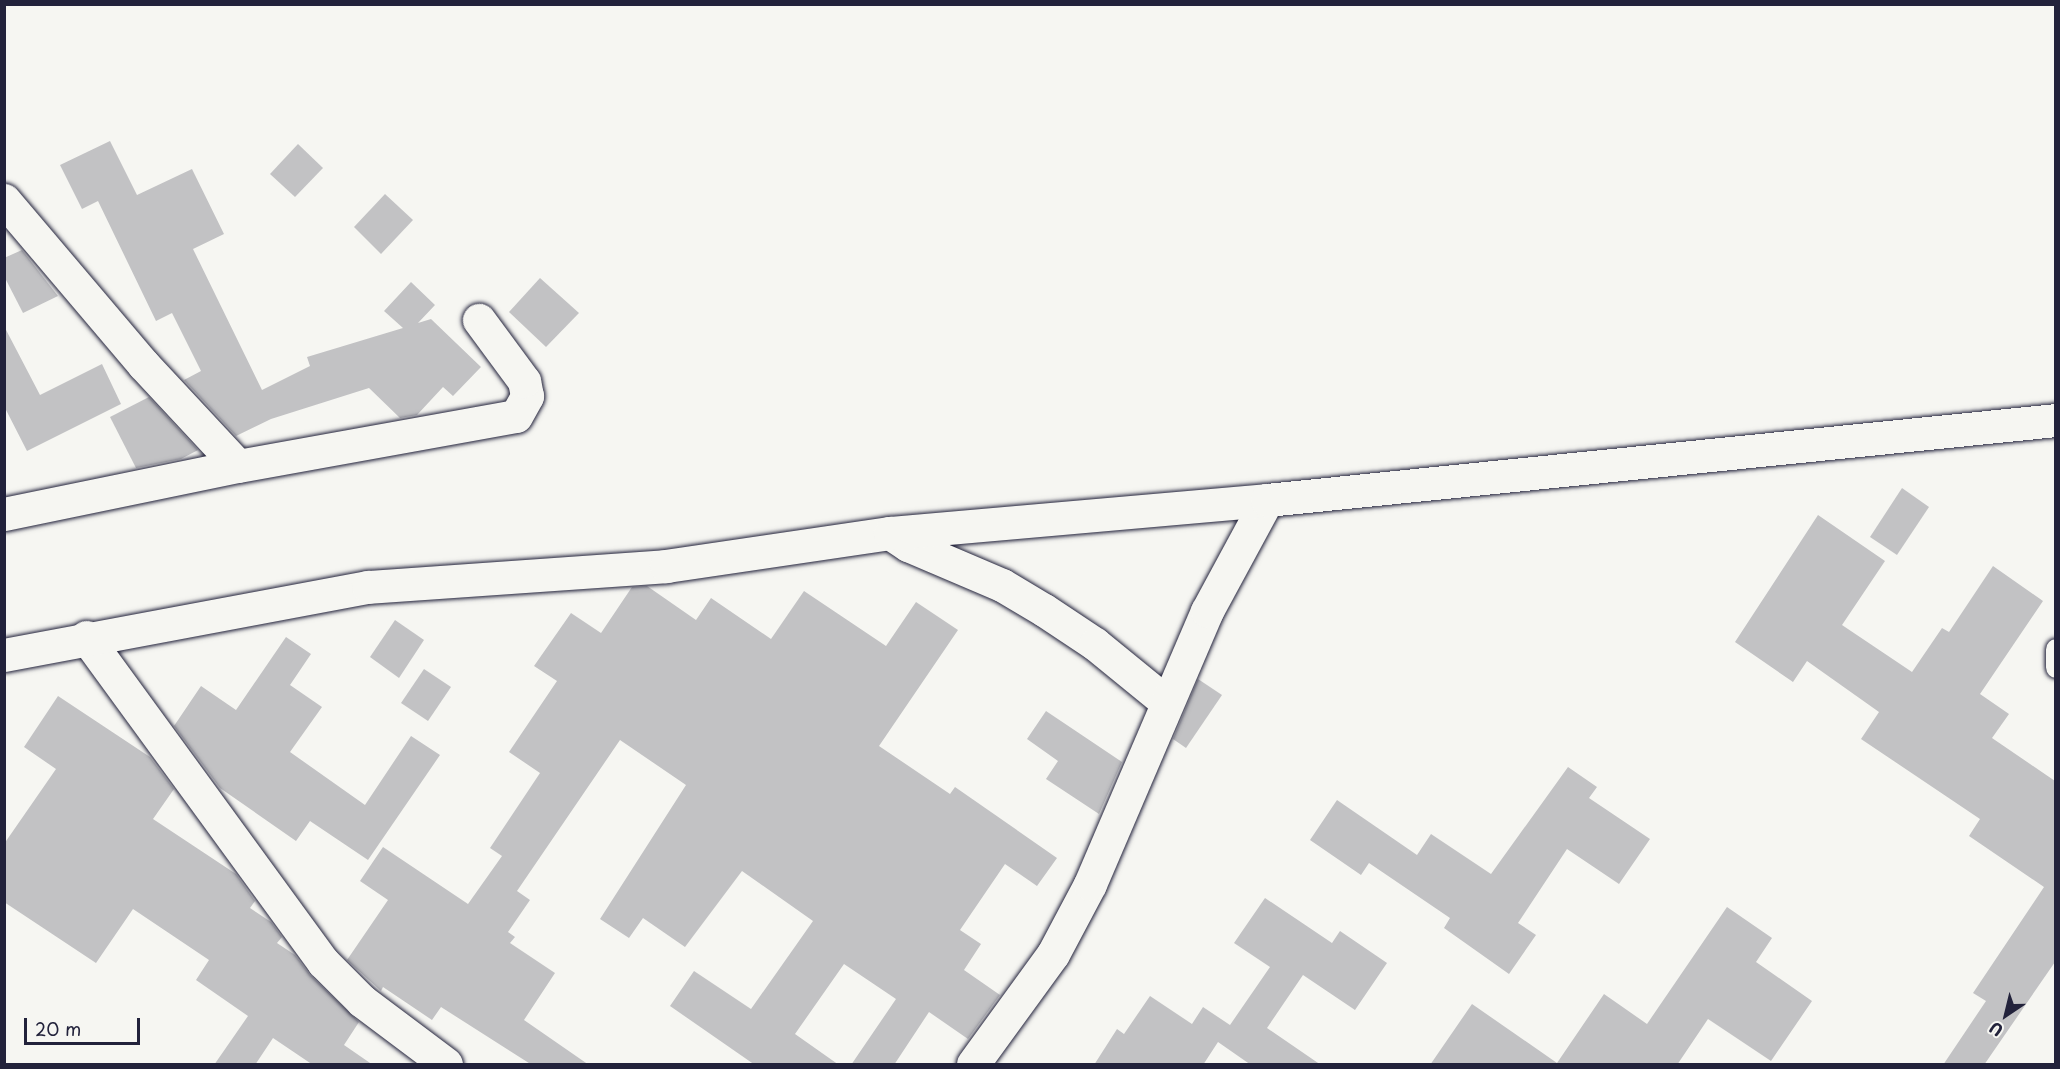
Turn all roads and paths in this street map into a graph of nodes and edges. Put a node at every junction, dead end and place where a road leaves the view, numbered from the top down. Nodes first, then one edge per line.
1 (4, 200) edge
2 (479, 320) dead end
3 (2055, 420) edge
4 (237, 466) junction
5 (1267, 500) junction
6 (4, 514) edge
7 (890, 533) junction
8 (86, 636) junction
9 (2055, 649) edge
10 (4, 655) edge
11 (2055, 667) edge
12 (1165, 701) junction
13 (446, 1065) edge
14 (973, 1065) edge

1 - 4 street
2 - 4 street
3 - 5 street
4 - 6 street
5 - 7 street
5 - 12 street
7 - 8 street
7 - 12 street
8 - 10 street
8 - 13 street
9 - 11 lane
12 - 14 street

